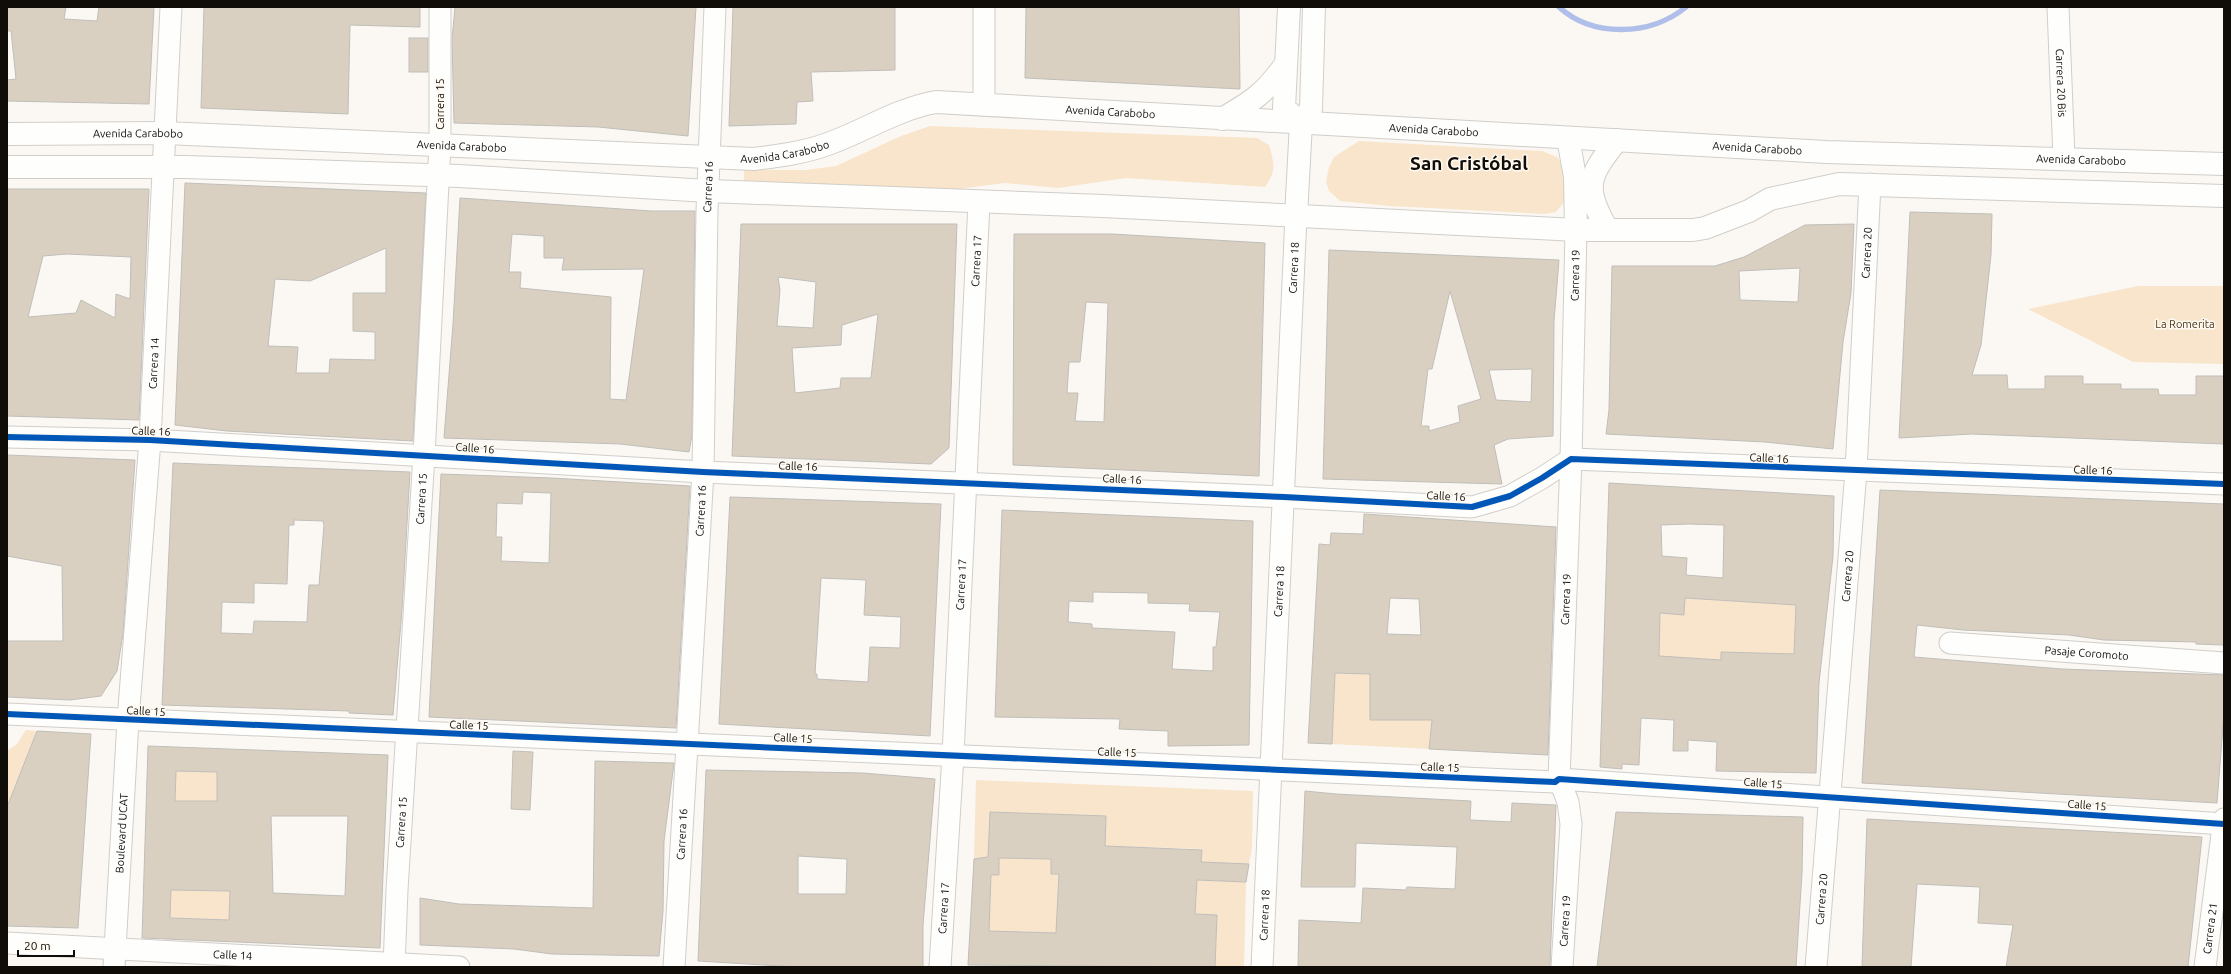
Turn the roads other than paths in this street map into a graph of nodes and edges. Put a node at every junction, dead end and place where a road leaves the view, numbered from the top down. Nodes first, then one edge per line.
1 (171, 7) edge
2 (440, 7) edge
3 (715, 7) edge
4 (984, 7) edge
5 (1289, 7) edge
6 (1314, 7) edge
7 (2058, 7) edge
8 (1285, 65) junction
9 (984, 105) junction
10 (1222, 119) junction
11 (1301, 123) junction
12 (165, 133) junction
13 (7, 134) edge
14 (1568, 138) junction
15 (1617, 140) junction
16 (440, 145) junction
17 (710, 157) junction
18 (2064, 158) junction
19 (2224, 164) edge
20 (7, 167) edge
21 (163, 168) junction
22 (438, 176) junction
23 (1870, 184) junction
24 (708, 191) junction
25 (2224, 196) edge
26 (979, 202) junction
27 (1296, 216) junction
28 (1606, 229) junction
29 (1576, 230) junction
30 (7, 437) edge
31 (150, 440) junction
32 (424, 455) junction
33 (1571, 459) junction
34 (1856, 471) junction
35 (703, 472) junction
36 (966, 482) junction
37 (2224, 484) edge
38 (1284, 497) junction
39 (1950, 642) dead end
40 (2224, 663) edge
41 (7, 714) edge
42 (128, 720) junction
43 (406, 732) junction
44 (689, 744) junction
45 (953, 755) junction
46 (1270, 769) junction
47 (1559, 779) junction
48 (1829, 798) junction
49 (2224, 822) edge
50 (7, 943) edge
51 (114, 957) edge
52 (394, 966) edge
53 (459, 967) edge
54 (674, 967) edge
55 (940, 967) edge
56 (1262, 967) edge
57 (1562, 967) edge
58 (1816, 967) edge
59 (2205, 967) edge

1 - 12 street, Carrera 14
2 - 16 street, Carrera 15
3 - 17 street, Carrera 16
4 - 9 street
5 - 8 main road
6 - 11 main road
7 - 18 street, Carrera 20 Bis
8 - 10 main road
8 - 11 main road
9 - 10 main road, Avenida Carabobo
9 - 17 main road, Avenida Carabobo
10 - 11 main road, Avenida Carabobo
11 - 14 main road, Avenida Carabobo
11 - 27 main road
12 - 13 main road, Avenida Carabobo
12 - 16 main road, Avenida Carabobo
12 - 21 street, Carrera 14
14 - 15 main road, Avenida Carabobo
14 - 29 main road
15 - 18 main road, Avenida Carabobo
15 - 28 main road
16 - 17 main road, Avenida Carabobo
16 - 22 street, Carrera 15
17 - 24 street, Carrera 16
18 - 19 main road, Avenida Carabobo
20 - 21 main road
21 - 22 main road
21 - 31 street, Carrera 14
22 - 24 main road
22 - 32 street, Carrera 15
23 - 25 main road
23 - 28 main road
23 - 34 street, Carrera 20
24 - 26 main road
24 - 35 street, Carrera 16
26 - 27 main road
26 - 36 street, Carrera 17
27 - 29 main road
27 - 38 street, Carrera 18
28 - 29 main road
29 - 33 street, Carrera 19
30 - 31 street, Calle 16
31 - 32 street, Calle 16
31 - 42 street, Carrera 14
32 - 35 street, Calle 16
32 - 43 street, Carrera 15
33 - 34 street, Calle 16
33 - 38 street, Calle 16
33 - 47 street, Carrera 19
34 - 37 street, Calle 16
34 - 48 street, Carrera 20
35 - 36 street, Calle 16
35 - 44 street, Carrera 16
36 - 38 street, Calle 16
36 - 45 street, Carrera 17
38 - 46 street, Carrera 18
39 - 40 street, Pasaje Coromoto
41 - 42 street, Calle 15
42 - 43 street, Calle 15
42 - 51 street, Boulevard UCAT
43 - 44 street, Calle 15
43 - 52 street, Carrera 15
44 - 45 street, Calle 15
44 - 54 street, Carrera 16
45 - 46 street, Calle 15
45 - 55 street, Carrera 17
46 - 47 street, Calle 15
46 - 56 street, Carrera 18
47 - 48 street, Calle 15
47 - 57 street, Carrera 19
48 - 49 street, Calle 15
48 - 58 street, Carrera 20
49 - 59 street, Carrera 21
50 - 51 street, Calle 14
51 - 52 street, Calle 14
52 - 53 street, Calle 14

